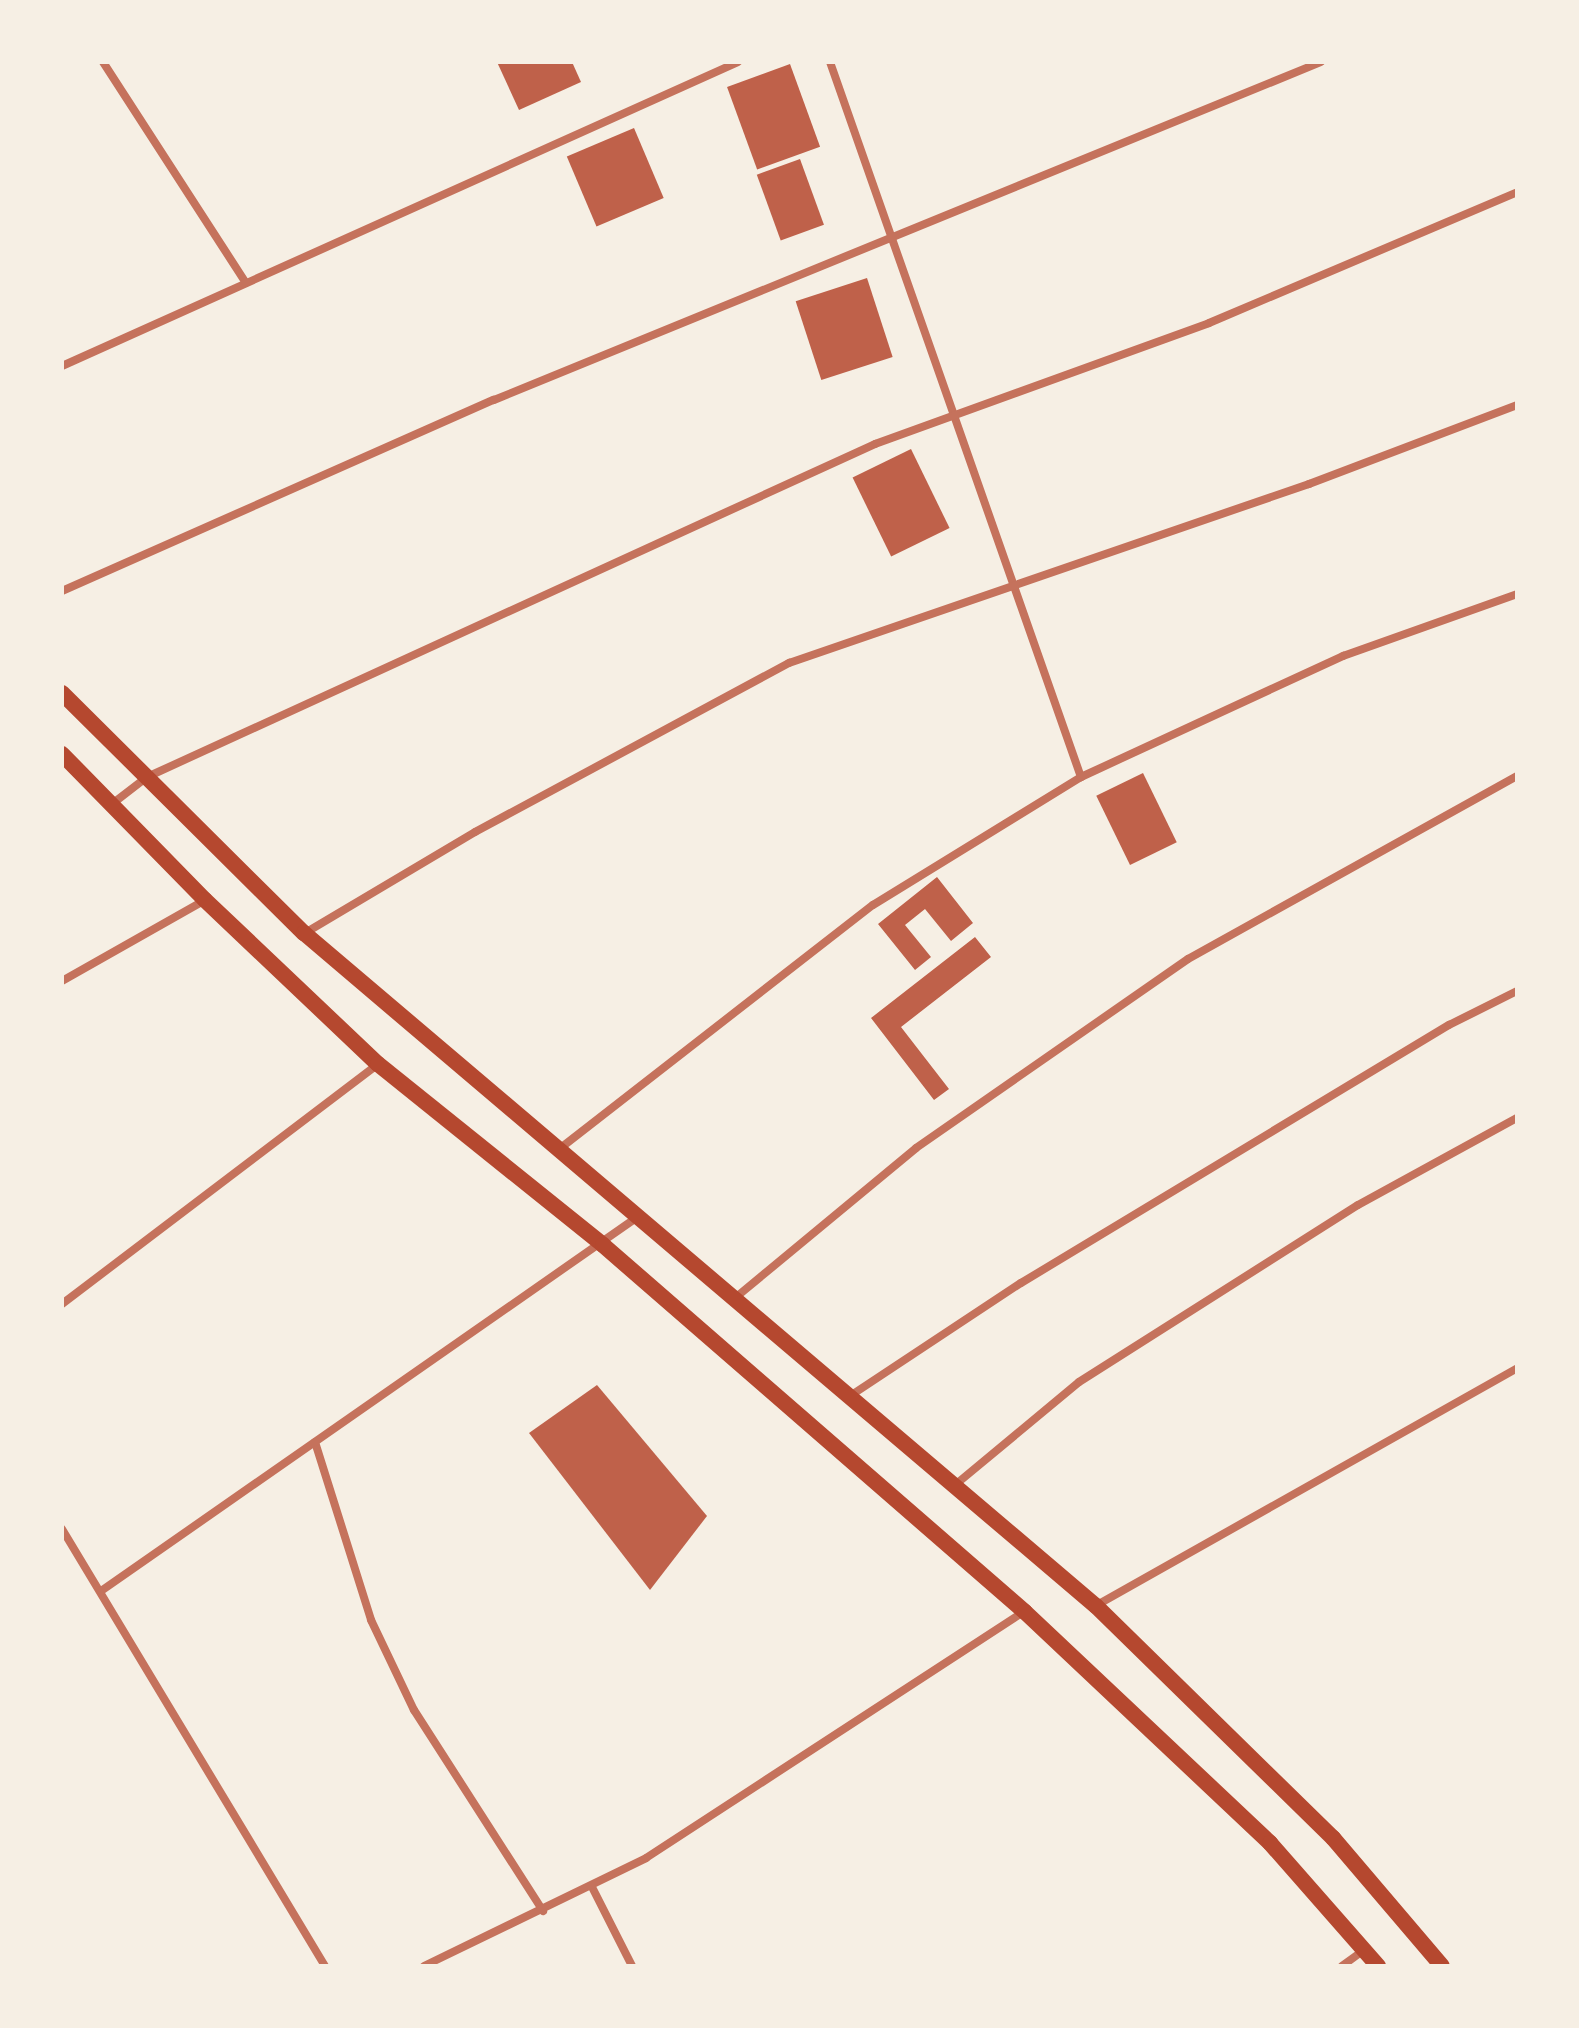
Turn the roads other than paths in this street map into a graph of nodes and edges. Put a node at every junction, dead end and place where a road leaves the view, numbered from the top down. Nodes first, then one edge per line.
1 (103, 62) edge
2 (738, 62) edge
3 (830, 62) edge
4 (1321, 62) edge
5 (1517, 192) edge
6 (891, 239) junction
7 (246, 283) junction
8 (62, 366) edge
9 (1517, 405) edge
10 (951, 414) junction
11 (1012, 584) junction
12 (62, 591) edge
13 (1517, 594) edge
14 (62, 693) edge
15 (62, 754) edge
16 (1517, 776) edge
17 (147, 777) junction
18 (1081, 777) junction
19 (112, 804) junction
20 (205, 900) junction
21 (304, 933) junction
22 (62, 981) edge
23 (1517, 991) edge
24 (378, 1064) junction
25 (1517, 1118) edge
26 (558, 1151) junction
27 (636, 1218) junction
28 (603, 1245) junction
29 (734, 1299) junction
30 (62, 1304) edge
31 (1517, 1368) edge
32 (850, 1396) junction
33 (315, 1442) junction
34 (955, 1485) junction
35 (62, 1529) edge
36 (101, 1591) junction
37 (1096, 1606) junction
38 (1025, 1612) junction
39 (592, 1887) junction
40 (543, 1911) junction
41 (1365, 1949) junction
42 (325, 1966) edge
43 (424, 1966) edge
44 (632, 1966) edge
45 (1342, 1966) edge
46 (1378, 1966) edge
47 (1442, 1966) edge

1 - 7 street
2 - 7 street
3 - 6 street
4 - 6 street
5 - 10 street
6 - 10 street
6 - 12 street
7 - 8 street
9 - 11 street
10 - 11 street
10 - 17 street
11 - 18 street
11 - 21 street
13 - 18 street
14 - 17 main road
15 - 19 main road
16 - 29 street
17 - 19 street
17 - 21 main road
18 - 26 street
19 - 20 main road
20 - 22 street
20 - 24 main road
21 - 26 main road
23 - 32 street
24 - 28 main road
24 - 30 street
25 - 34 street
26 - 27 main road
27 - 28 street
27 - 29 main road
28 - 33 street
28 - 38 main road
29 - 32 main road
31 - 37 street
32 - 34 main road
33 - 36 street
33 - 40 street
34 - 37 main road
35 - 36 street
36 - 42 street
37 - 47 main road
38 - 39 street
38 - 41 main road
39 - 40 street
39 - 44 street
40 - 43 street
41 - 45 street
41 - 46 main road

